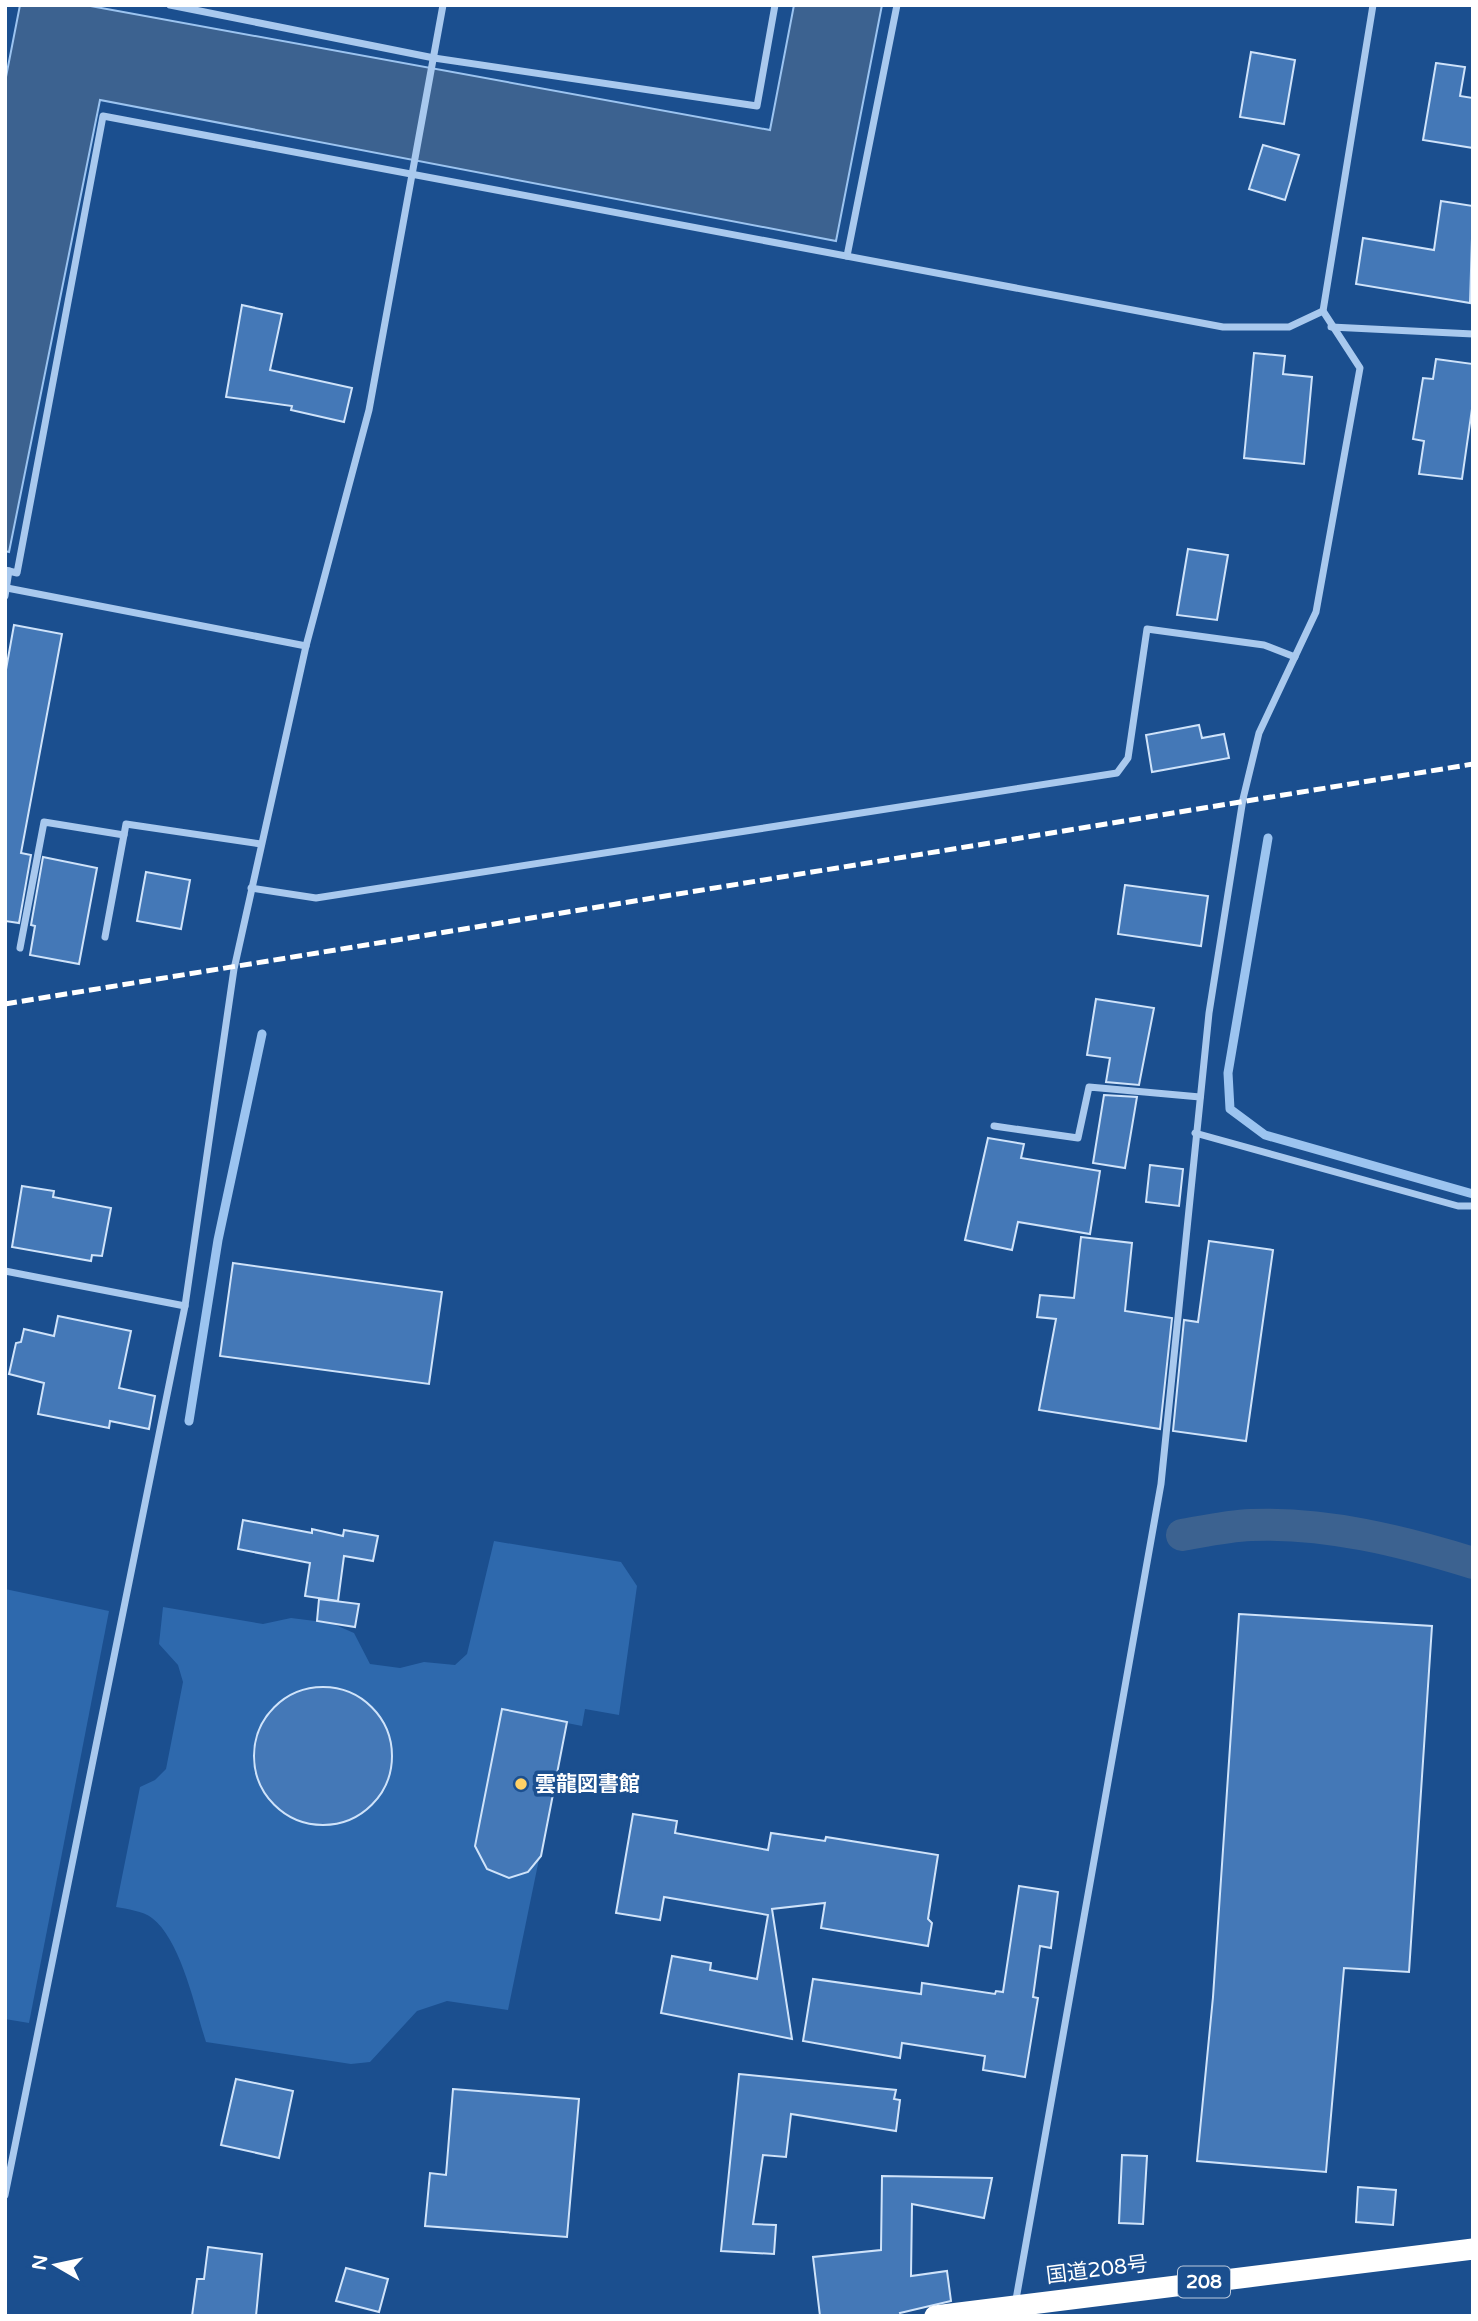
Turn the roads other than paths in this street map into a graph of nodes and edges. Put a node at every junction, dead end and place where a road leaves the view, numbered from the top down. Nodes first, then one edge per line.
1 (170, 5) edge
2 (443, 5) edge
3 (775, 5) edge
4 (897, 5) edge
5 (1373, 5) edge
6 (434, 58) junction
7 (412, 174) junction
8 (847, 256) junction
9 (1324, 311) junction
10 (1331, 327) junction
11 (1473, 334) edge
12 (7, 570) edge
13 (6, 592) edge
14 (306, 646) junction
15 (1295, 657) junction
16 (124, 835) junction
17 (261, 844) junction
18 (251, 888) junction
19 (105, 937) dead end
20 (20, 948) dead end
21 (1200, 1097) junction
22 (994, 1126) dead end
23 (1195, 1133) junction
24 (1473, 1206) edge
25 (5, 1271) edge
26 (185, 1306) junction
27 (5, 2195) edge
28 (1473, 2249) edge
29 (1014, 2310) edge
30 (935, 2316) edge

1 - 6 street
2 - 6 street
3 - 6 street
4 - 8 street
5 - 9 street
6 - 7 street
7 - 8 street
7 - 12 street
7 - 14 street
8 - 9 street
9 - 10 street
10 - 11 street
10 - 15 street
12 - 13 street
13 - 14 street
14 - 17 street
15 - 18 street
15 - 21 street
16 - 17 street
16 - 19 street
16 - 20 street
17 - 18 street
18 - 26 street
21 - 22 street
21 - 23 street
23 - 24 street
23 - 29 street
25 - 26 street
26 - 27 street
28 - 29 highway, 国道208号 / 208
29 - 30 highway, 国道208号 / 208

